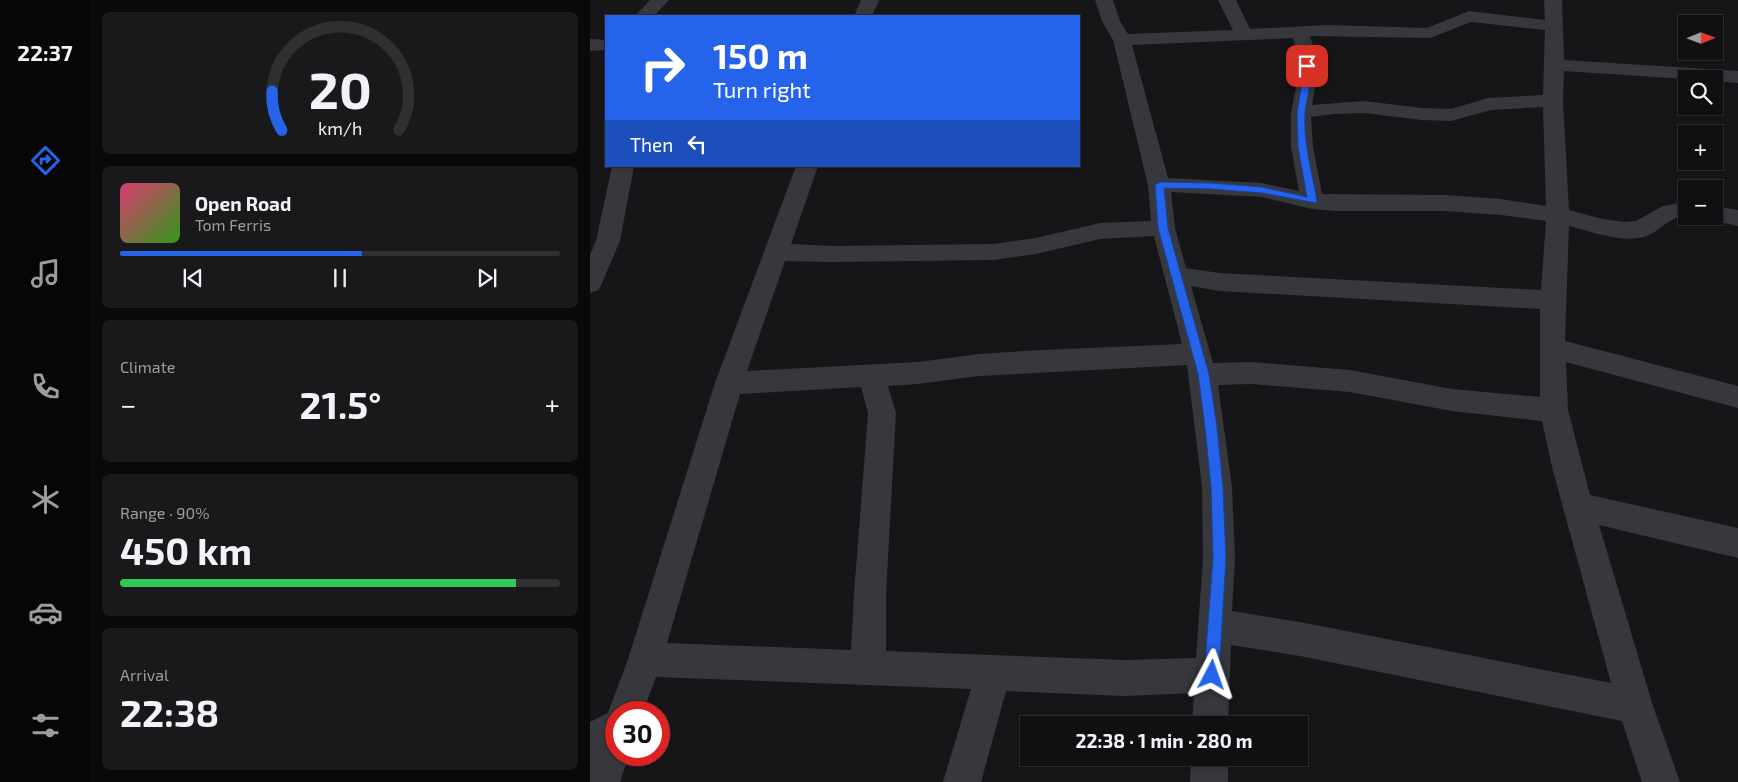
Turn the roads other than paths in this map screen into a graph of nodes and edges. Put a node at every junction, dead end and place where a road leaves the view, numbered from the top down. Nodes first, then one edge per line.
1 (660, 0) edge
2 (870, 0) edge
3 (1104, 0) edge
4 (1228, 0) edge
5 (1554, 13) edge
6 (645, 15) edge
7 (862, 15) edge
8 (1300, 32) junction
9 (1244, 35) junction
10 (1122, 40) junction
11 (605, 44) edge
12 (590, 45) edge
13 (1556, 65) junction
14 (1738, 77) edge
15 (1553, 101) junction
16 (1301, 113) junction
17 (623, 167) edge
18 (807, 167) edge
19 (1160, 185) junction
20 (1312, 201) junction
21 (1678, 211) edge
22 (1558, 215) junction
23 (1723, 216) edge
24 (1738, 218) edge
25 (1163, 228) junction
26 (776, 252) junction
27 (1176, 275) junction
28 (590, 284) edge
29 (1553, 300) junction
30 (1552, 348) junction
31 (1200, 364) junction
32 (871, 376) junction
33 (729, 383) junction
34 (1738, 397) edge
35 (1554, 410) junction
36 (1580, 507) junction
37 (1738, 543) edge
38 (1215, 625) junction
39 (645, 658) junction
40 (868, 669) junction
41 (993, 674) junction
42 (1212, 675) junction
43 (630, 701) edge
44 (1635, 706) junction
45 (1210, 716) edge
46 (605, 734) edge
47 (590, 742) edge
48 (606, 766) edge
49 (1210, 766) edge
50 (601, 782) edge
51 (962, 782) edge
52 (1209, 782) edge
53 (1661, 782) edge

1 - 6 street
2 - 7 street
3 - 10 street
4 - 9 street
5 - 8 street
5 - 13 street
8 - 9 street
8 - 16 street
9 - 10 street
10 - 19 street
11 - 12 street
13 - 14 street
13 - 15 street
15 - 16 street
15 - 22 street
16 - 20 street
17 - 28 street
18 - 26 street
19 - 20 street
19 - 25 street
20 - 22 street
21 - 22 street
22 - 29 street
23 - 24 street
25 - 26 street
25 - 27 street
26 - 33 street
27 - 29 street
27 - 31 street
29 - 30 street
30 - 34 street
30 - 35 street
31 - 32 street
31 - 35 street
31 - 38 street
32 - 33 street
32 - 40 street
33 - 39 street
35 - 36 street
36 - 37 street
36 - 44 street
38 - 42 street
38 - 44 street
39 - 40 street
39 - 43 street
40 - 41 street
41 - 42 street
41 - 51 street
42 - 45 street
44 - 53 street
46 - 47 street
48 - 50 street
49 - 52 street

